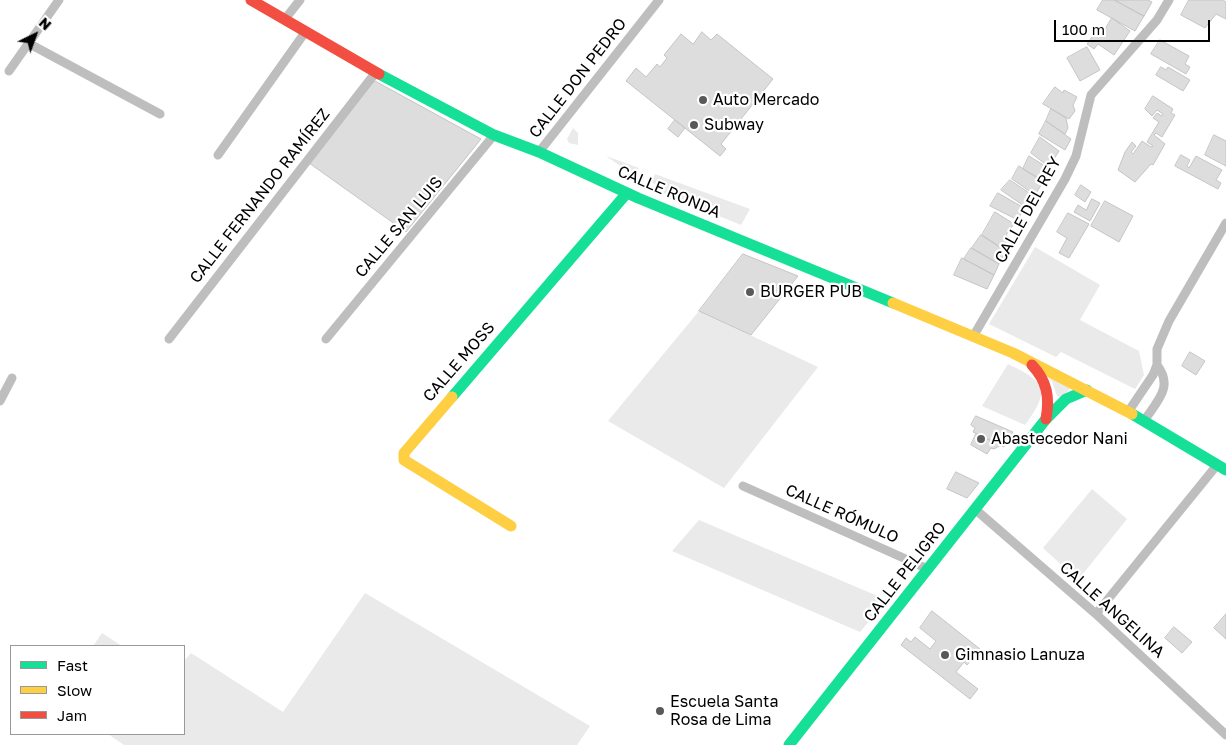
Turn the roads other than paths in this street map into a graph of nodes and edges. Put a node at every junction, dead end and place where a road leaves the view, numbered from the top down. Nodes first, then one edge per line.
1 (59, 0) edge
2 (251, 0) edge
3 (300, 0) edge
4 (659, 0) edge
5 (1169, 0) edge
6 (285, 19) junction
7 (306, 31) junction
8 (28, 42) junction
9 (10, 71) dead end
10 (376, 72) junction
11 (160, 114) dead end
12 (494, 135) junction
13 (539, 152) junction
14 (218, 155) dead end
15 (627, 193) junction
16 (1226, 223) edge
17 (974, 335) junction
18 (169, 339) dead end
19 (326, 339) dead end
20 (1026, 359) junction
21 (1157, 365) junction
22 (12, 378) dead end
23 (1087, 390) junction
24 (0, 401) edge
25 (1128, 412) junction
26 (1046, 419) junction
27 (1144, 421) junction
28 (1222, 467) edge
29 (743, 486) dead end
30 (976, 510) junction
31 (511, 526) dead end
32 (928, 570) junction
33 (1096, 614) junction
34 (1226, 735) edge
35 (789, 745) edge

1 - 8 street
2 - 6 street, CALLE RONDA
3 - 6 street
4 - 13 street, CALLE DON PEDRO
5 - 17 street, CALLE DEL REY
6 - 7 street, CALLE RONDA
7 - 10 street, CALLE RONDA
7 - 14 street
8 - 9 street
8 - 11 street
10 - 12 street, CALLE RONDA
10 - 18 street, CALLE FERNANDO RAMÍREZ
12 - 13 street, CALLE RONDA
12 - 19 street, CALLE SAN LUIS
13 - 15 street, CALLE RONDA
15 - 17 street, CALLE RONDA
15 - 31 street, CALLE MOSS
16 - 21 street
17 - 20 street, CALLE RONDA
20 - 23 street, CALLE RONDA
20 - 26 street
21 - 25 street
21 - 27 street
22 - 24 street
23 - 25 street
23 - 26 street, CALLE PELIGRO
25 - 27 street
26 - 30 street, CALLE PELIGRO
27 - 28 street
28 - 33 street
29 - 32 street, CALLE RÓMULO
30 - 32 street, CALLE PELIGRO
30 - 33 street, CALLE ANGELINA
32 - 35 street, CALLE PELIGRO
33 - 34 street, CALLE ANGELINA

